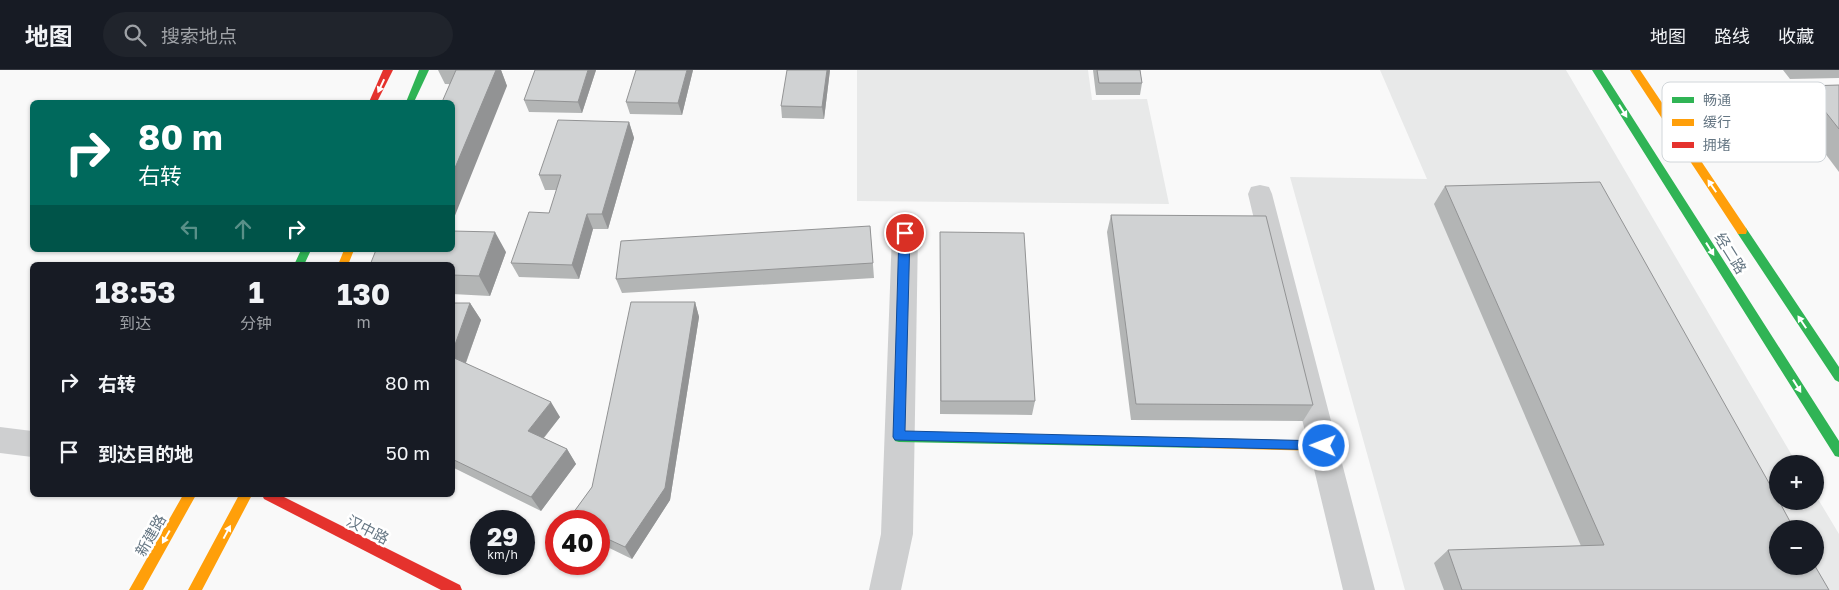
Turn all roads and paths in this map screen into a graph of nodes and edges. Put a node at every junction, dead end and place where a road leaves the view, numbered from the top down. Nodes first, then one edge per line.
1 (388, 70) edge
2 (424, 70) edge
3 (1597, 70) edge
4 (1635, 70) edge
5 (374, 100) edge
6 (411, 100) edge
7 (1662, 111) edge
8 (1696, 162) edge
9 (1260, 194) dead end
10 (905, 233) dead end
11 (1839, 377) edge
12 (899, 437) junction
13 (0, 440) edge
14 (30, 444) edge
15 (1324, 446) junction
16 (1839, 452) edge
17 (189, 497) edge
18 (245, 497) edge
19 (272, 497) edge
20 (136, 590) edge
21 (195, 590) edge
22 (455, 590) edge
23 (885, 590) edge
24 (1359, 590) edge

1 -> 5 main road
2 - 6 main road
3 -> 16 main road, 经二路
7 -> 4 main road, 经二路
11 -> 8 main road, 经二路
9 - 15 street
10 - 12 street
12 - 15 main road
12 - 23 street
13 - 14 street
15 - 24 street
17 -> 20 main road, 新建路
21 -> 18 main road
19 - 22 main road, 汉中路

